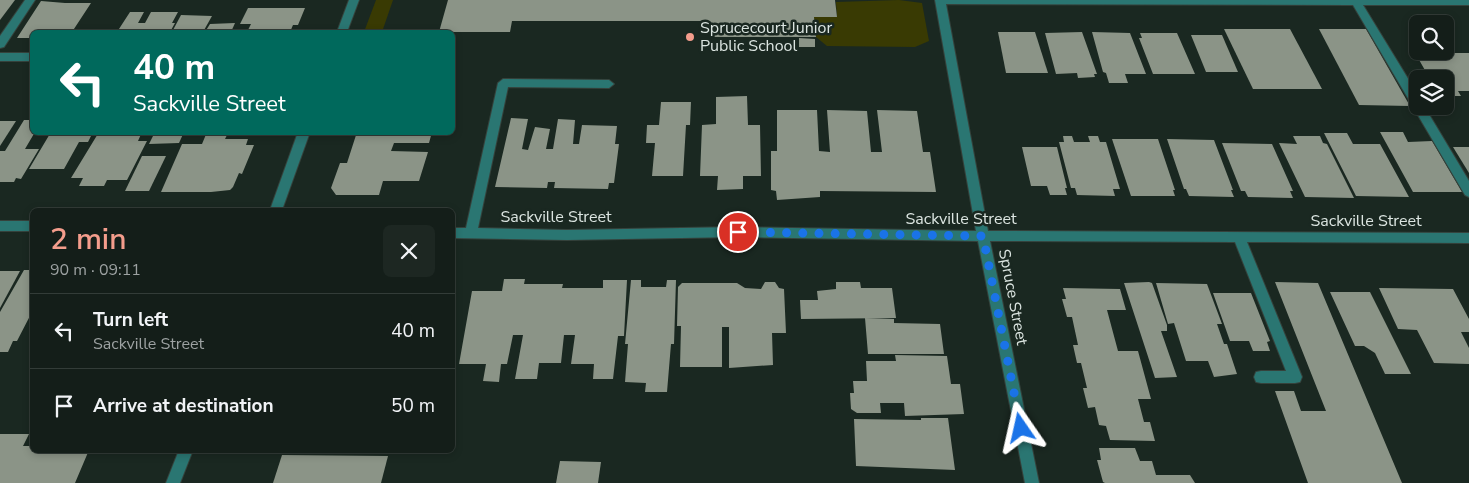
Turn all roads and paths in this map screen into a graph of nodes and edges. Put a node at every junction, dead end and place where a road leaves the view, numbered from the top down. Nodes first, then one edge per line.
1 (30, 0) edge
2 (354, 0) edge
3 (941, 0) edge
4 (1355, 0) edge
5 (1469, 2) edge
6 (343, 30) edge
7 (4, 31) edge
8 (0, 44) edge
9 (0, 56) edge
10 (30, 57) edge
11 (609, 84) dead end
12 (1409, 91) edge
13 (1423, 115) edge
14 (303, 135) edge
15 (1469, 192) edge
16 (277, 208) edge
17 (0, 226) edge
18 (30, 226) edge
19 (455, 232) edge
20 (470, 233) junction
21 (983, 236) junction
22 (1239, 237) junction
23 (1469, 238) edge
24 (1261, 377) dead end
25 (185, 453) edge
26 (173, 483) edge
27 (1032, 483) edge

1 - 7 street
2 - 6 street
3 - 4 street
3 - 21 street, Spruce Street
4 - 5 street
4 - 12 street
7 - 8 street
9 - 10 street
11 - 20 street
13 - 15 street
14 - 16 street
17 - 18 street
19 - 20 street, Sackville Street
20 - 21 street, Sackville Street
21 - 22 street, Sackville Street
21 - 27 street, Spruce Street
22 - 23 street, Sackville Street
22 - 24 street
25 - 26 street

